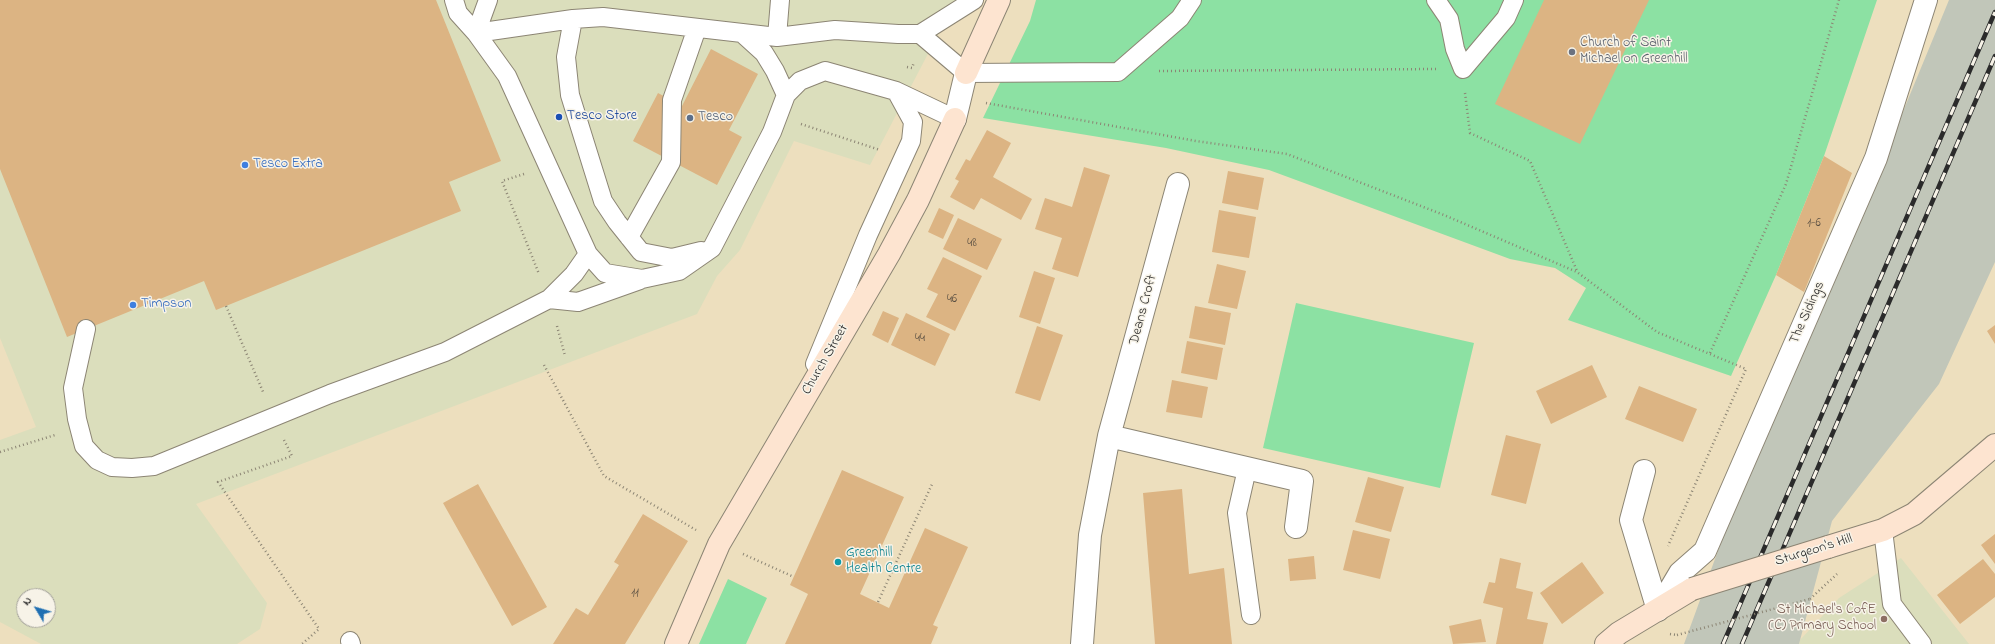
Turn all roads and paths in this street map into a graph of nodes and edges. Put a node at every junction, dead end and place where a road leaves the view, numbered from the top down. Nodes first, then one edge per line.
1 (454, 0) edge
2 (488, 0) edge
3 (780, 0) edge
4 (974, 0) edge
5 (999, 0) edge
6 (1192, 0) edge
7 (1436, 0) edge
8 (1514, 0) edge
9 (1839, 0) edge
10 (1926, 0) edge
11 (573, 19) junction
12 (697, 28) junction
13 (476, 33) junction
14 (742, 33) junction
15 (920, 34) junction
16 (777, 37) junction
17 (905, 66) dead end
18 (1463, 69) junction
19 (1118, 72) junction
20 (966, 73) junction
21 (896, 91) junction
22 (786, 95) junction
23 (777, 117) junction
24 (955, 120) junction
25 (904, 157) junction
26 (548, 167) junction
27 (1178, 184) dead end
28 (628, 236) junction
29 (712, 248) junction
30 (588, 254) junction
31 (1577, 272) junction
32 (642, 279) junction
33 (549, 299) junction
34 (226, 306) dead end
35 (86, 329) dead end
36 (1710, 353) junction
37 (544, 365) dead end
38 (797, 409) junction
39 (273, 417) junction
40 (80, 429) junction
41 (1109, 436) junction
42 (1995, 445) edge
43 (0, 452) edge
44 (1247, 469) junction
45 (1644, 471) dead end
46 (933, 482) dead end
47 (1296, 527) dead end
48 (1883, 530) junction
49 (719, 544) junction
50 (1666, 550) dead end
51 (794, 577) dead end
52 (1810, 600) dead end
53 (878, 602) dead end
54 (1658, 610) junction
55 (1252, 615) dead end
56 (1677, 635) dead end
57 (1616, 640) edge
58 (302, 644) edge
59 (676, 644) edge
60 (1082, 644) edge
61 (1922, 644) edge

1 - 13 lane
2 - 13 lane
3 - 16 lane
4 - 15 lane
5 - 20 street
6 - 19 lane
7 - 18 lane
8 - 18 lane
9 - 36 path
10 - 54 street, The Sidings
11 - 12 lane
11 - 13 lane
11 - 28 lane
12 - 14 lane
12 - 28 lane
13 - 26 lane
14 - 16 lane
14 - 22 lane
15 - 16 lane
15 - 17 path
15 - 20 lane
18 - 19 path
18 - 31 path
19 - 20 lane
20 - 24 street, Church Street
20 - 31 path
21 - 22 lane
21 - 24 lane
21 - 25 lane
22 - 23 lane
23 - 25 path
23 - 29 lane
24 - 38 street, Church Street
25 - 38 lane
26 - 30 lane
26 - 33 path
27 - 41 street, Deans Croft
28 - 29 lane
29 - 32 lane
30 - 32 lane
30 - 33 lane
31 - 36 path
32 - 33 lane
33 - 39 lane
34 - 39 path
35 - 40 lane
36 - 50 path
37 - 49 path
38 - 49 street, Church Street
39 - 40 lane
39 - 58 path
40 - 43 path
41 - 44 street
41 - 60 street, Deans Croft
42 - 48 street, Sturgeon's Hill
44 - 47 street
44 - 55 lane
45 - 54 street
46 - 53 path
48 - 54 street, Sturgeon's Hill, bridge
48 - 61 lane
49 - 51 path
49 - 59 street, Church Street
52 - 56 path, bridge
54 - 57 street, Sturgeon's Hill

